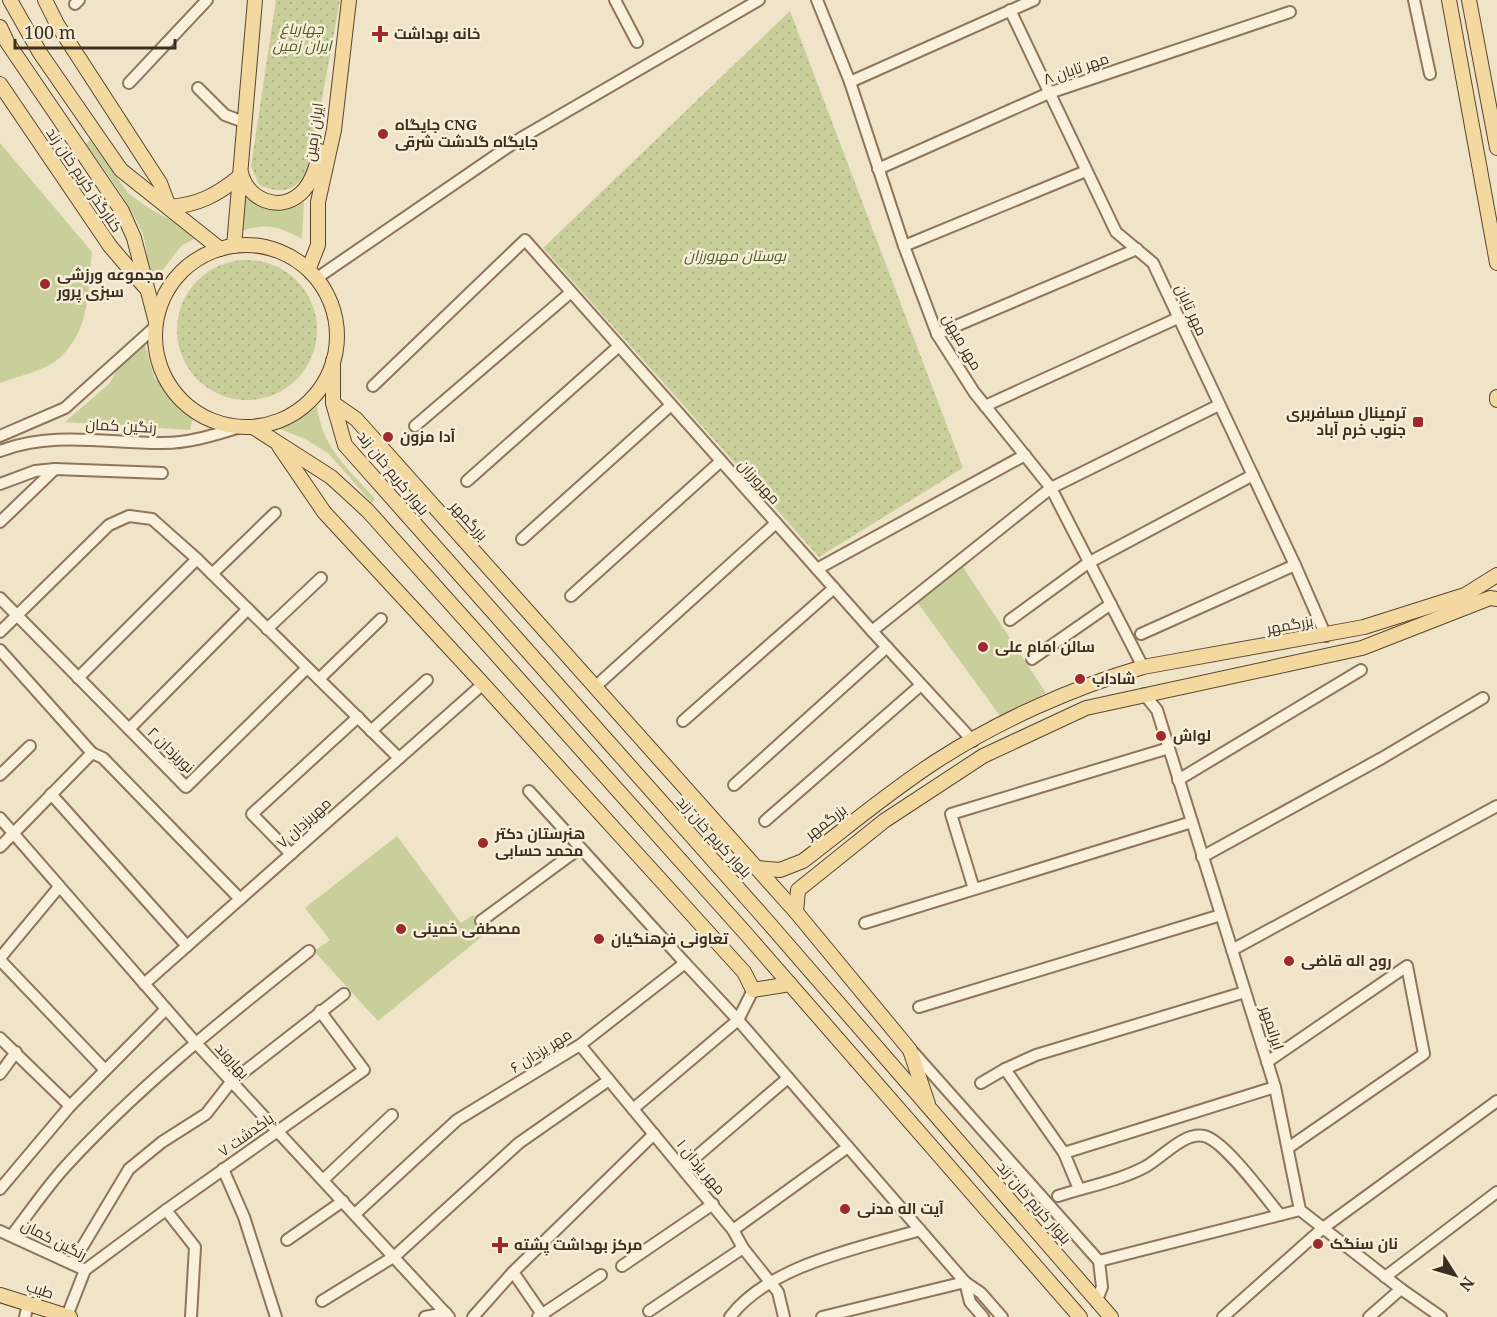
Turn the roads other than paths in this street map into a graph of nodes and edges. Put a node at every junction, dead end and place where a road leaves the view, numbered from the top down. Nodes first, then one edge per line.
1 (10, 0) edge
2 (45, 0) edge
3 (207, 0) edge
4 (255, 0) edge
5 (349, 0) edge
6 (615, 0) edge
7 (759, 0) edge
8 (817, 0) edge
9 (1034, 0) edge
10 (1414, 0) edge
11 (1449, 0) edge
12 (1469, 0) edge
13 (1010, 10) junction
14 (1290, 12) dead end
15 (0, 27) edge
16 (637, 42) dead end
17 (1430, 74) dead end
18 (850, 82) junction
19 (129, 83) dead end
20 (0, 84) edge
21 (198, 88) dead end
22 (1049, 93) junction
23 (336, 95) junction
24 (1492, 95) edge
25 (244, 122) junction
26 (1497, 148) edge
27 (878, 169) junction
28 (1086, 171) junction
29 (240, 174) junction
30 (169, 207) junction
31 (904, 246) junction
32 (227, 247) junction
33 (1137, 249) junction
34 (1497, 263) edge
35 (313, 273) junction
36 (148, 291) junction
37 (570, 293) junction
38 (1178, 318) junction
39 (156, 325) junction
40 (937, 334) junction
41 (619, 346) junction
42 (333, 361) junction
43 (372, 386) dead end
44 (333, 403) junction
45 (671, 405) junction
46 (1219, 405) junction
47 (985, 406) junction
48 (415, 426) dead end
49 (247, 427) junction
50 (0, 436) edge
51 (278, 444) junction
52 (0, 451) edge
53 (1025, 455) junction
54 (721, 461) junction
55 (55, 469) junction
56 (162, 473) dead end
57 (1253, 475) junction
58 (467, 481) dead end
59 (0, 484) edge
60 (1051, 488) junction
61 (275, 513) dead end
62 (0, 522) edge
63 (776, 523) junction
64 (522, 539) dead end
65 (197, 559) junction
66 (1088, 563) junction
67 (1295, 565) junction
68 (817, 569) junction
69 (212, 574) junction
70 (1497, 576) edge
71 (321, 578) dead end
72 (834, 588) junction
73 (571, 596) dead end
74 (0, 598) edge
75 (1497, 599) edge
76 (1111, 604) junction
77 (248, 609) junction
78 (17, 615) junction
79 (381, 619) dead end
80 (1010, 620) dead end
81 (267, 629) junction
82 (0, 632) edge
83 (872, 632) junction
84 (1141, 634) dead end
85 (1326, 636) junction
86 (1267, 646) junction
87 (887, 647) junction
88 (0, 650) edge
89 (1032, 659) dead end
90 (1143, 667) junction
91 (1271, 667) junction
92 (307, 668) junction
93 (1361, 670) dead end
94 (78, 678) junction
95 (319, 679) junction
96 (427, 680) dead end
97 (483, 684) junction
98 (921, 684) junction
99 (596, 686) junction
100 (1144, 694) junction
101 (1483, 698) dead end
102 (358, 717) junction
103 (683, 721) dead end
104 (129, 729) junction
105 (371, 731) junction
106 (973, 741) junction
107 (30, 746) dead end
108 (1169, 748) junction
109 (92, 753) junction
110 (399, 758) junction
111 (0, 776) edge
112 (1178, 780) junction
113 (734, 785) dead end
114 (529, 791) dead end
115 (51, 794) junction
116 (879, 803) junction
117 (1497, 806) edge
118 (890, 817) junction
119 (0, 818) edge
120 (765, 821) dead end
121 (1192, 822) junction
122 (13, 833) junction
123 (0, 847) edge
124 (580, 848) junction
125 (291, 854) junction
126 (1202, 857) junction
127 (757, 868) junction
128 (59, 887) junction
129 (974, 889) junction
130 (240, 899) junction
131 (796, 912) junction
132 (1221, 915) junction
133 (481, 921) dead end
134 (865, 923) dead end
135 (187, 946) junction
136 (1232, 950) junction
137 (309, 951) dead end
138 (0, 959) edge
139 (685, 963) junction
140 (144, 984) junction
141 (790, 984) junction
142 (753, 990) junction
143 (1245, 992) junction
144 (344, 994) dead end
145 (919, 1007) dead end
146 (166, 1009) junction
147 (320, 1011) junction
148 (738, 1020) junction
149 (0, 1038) edge
150 (195, 1042) junction
151 (580, 1045) junction
152 (910, 1050) junction
153 (16, 1052) junction
154 (1267, 1062) junction
155 (1005, 1069) junction
156 (105, 1070) junction
157 (0, 1074) edge
158 (788, 1078) junction
159 (609, 1080) junction
160 (231, 1082) junction
161 (981, 1083) dead end
162 (1275, 1087) junction
163 (1497, 1101) edge
164 (70, 1106) junction
165 (633, 1109) junction
166 (931, 1112) junction
167 (392, 1115) dead end
168 (277, 1132) junction
169 (654, 1134) junction
170 (848, 1147) junction
171 (1288, 1148) junction
172 (1064, 1153) junction
173 (683, 1168) junction
174 (223, 1170) junction
175 (323, 1180) junction
176 (0, 1189) edge
177 (1079, 1189) junction
178 (1497, 1192) edge
179 (1058, 1197) dead end
180 (343, 1201) junction
181 (713, 1204) junction
182 (166, 1210) junction
183 (1300, 1210) junction
184 (355, 1214) junction
185 (1280, 1215) junction
186 (1323, 1228) junction
187 (733, 1230) junction
188 (920, 1230) junction
189 (0, 1231) edge
190 (12, 1235) junction
191 (287, 1240) dead end
192 (743, 1248) junction
193 (395, 1256) junction
194 (1099, 1261) junction
195 (72, 1264) junction
196 (622, 1266) dead end
197 (85, 1270) junction
198 (513, 1272) junction
199 (601, 1275) dead end
200 (1385, 1277) junction
201 (965, 1282) junction
202 (771, 1283) junction
203 (1401, 1289) junction
204 (0, 1295) edge
205 (322, 1301) dead end
206 (26, 1310) edge
207 (649, 1311) dead end
208 (1105, 1311) edge
209 (448, 1315) edge
210 (541, 1316) edge
211 (69, 1317) edge
212 (191, 1317) edge
213 (276, 1317) edge
214 (425, 1317) edge
215 (473, 1317) edge
216 (730, 1317) edge
217 (784, 1317) edge
218 (822, 1317) edge
219 (983, 1317) edge
220 (1002, 1317) edge
221 (1080, 1317) edge
222 (1223, 1317) edge
223 (1369, 1317) edge
224 (1441, 1317) edge

1 - 30 main road
2 - 30 main road
3 - 19 street
4 - 25 main road
5 - 23 main road, ایران زمین
6 - 16 street
7 - 35 street
8 - 18 street, مهر میهن
9 - 13 street
10 - 17 street
11 - 34 main road
12 - 24 main road
13 - 18 street
13 - 22 street, مهر تابان
14 - 22 street, مهر تابان ۸
15 - 36 main road
18 - 27 street, مهر میهن
20 - 36 main road, کنارگذر کریم خان زند
21 - 25 street
22 - 27 street, مهر تابان ۸
22 - 28 street, مهر تابان
23 - 29 main road
23 - 35 main road, ایران زمین
24 - 26 main road
25 - 29 main road
27 - 31 street, مهر میهن
28 - 31 street
28 - 33 street, مهر تابان
29 - 30 main road
29 - 32 main road
30 - 32 main road
31 - 40 street, مهر میهن
32 - 35 main road
32 - 39 main road
33 - 38 street, مهر تابان
33 - 40 street
35 - 42 main road
36 - 39 main road
37 - 41 street, مهرورزان
37 - 43 street, مهرورزان
37 - 48 street
38 - 46 street, مهر تابان
38 - 47 street
39 - 49 main road
39 - 50 street, رنگین کمان
40 - 47 street, مهر میهن
41 - 45 street, مهرورزان
41 - 58 street
42 - 44 main road, بلوار کریم خان زند
42 - 49 main road
44 - 99 main road, بزرگمهر
44 - 166 main road, بلوار کریم خان زند
45 - 54 street, مهرورزان
45 - 64 street
46 - 57 street, مهر تابان
46 - 60 street
47 - 53 street, مهر میهن
49 - 51 main road
49 - 52 street, رنگین کمان
51 - 97 main road
51 - 141 main road
53 - 60 street, مهر میهن
53 - 68 street
54 - 63 street, مهرورزان
54 - 73 street
55 - 56 street
55 - 59 street
55 - 62 street
57 - 66 street
57 - 67 street, مهر تابان
60 - 66 street, مهر میهن
60 - 83 street
61 - 69 street
63 - 68 street, مهرورزان
63 - 99 street
65 - 69 street
65 - 78 street
65 - 94 street
66 - 76 street, مهر میهن
66 - 80 street
67 - 84 street
67 - 85 street, مهر تابان
68 - 72 street, مهرورزان
69 - 77 street
70 - 85 main road, بزرگمهر
71 - 81 street
72 - 83 street, مهرورزان
72 - 103 street
74 - 78 street, نوریزدان ۲
75 - 91 main road
76 - 89 street
76 - 90 street, مهر میهن
77 - 81 street
77 - 104 street
78 - 82 street
78 - 94 street, نوریزدان ۲
79 - 95 street
81 - 92 street
83 - 87 street, مهرورزان
85 - 86 main road, بزرگمهر
86 - 90 main road, بزرگمهر
86 - 91 main road
87 - 98 street, مهرورزان
87 - 113 street
88 - 109 street
90 - 106 main road, بزرگمهر
91 - 100 main road
92 - 95 street
92 - 104 street, نوریزدان ۲
93 - 112 street
94 - 104 street, نوریزدان ۲
95 - 102 street
96 - 105 street
97 - 110 street, مهریزدان ۷
97 - 142 main road
98 - 106 street, مهرورزان
98 - 120 street
99 - 127 main road, بزرگمهر
100 - 108 street, ایرانمهر
100 - 118 main road
101 - 126 street
102 - 105 street
102 - 125 street
105 - 110 street
106 - 116 main road, بزرگمهر
107 - 111 street
108 - 112 street, ایرانمهر
108 - 129 street
109 - 115 street
109 - 130 street
110 - 125 street, مهریزدان ۷
112 - 121 street, ایرانمهر
114 - 124 street
115 - 122 street
115 - 135 street
116 - 118 main road
116 - 127 main road, بزرگمهر
117 - 136 street
118 - 131 main road
119 - 122 street, بهاروند
121 - 126 street, ایرانمهر
121 - 129 street
122 - 123 street
122 - 128 street, بهاروند
124 - 133 street
124 - 139 street
125 - 130 street, مهریزدان ۷
126 - 132 street, ایرانمهر
127 - 131 main road
128 - 138 street
128 - 140 street, بهاروند
129 - 134 street
130 - 135 street, مهریزدان ۷
131 - 152 main road
132 - 136 street, ایرانمهر
132 - 145 street
135 - 140 street, مهریزدان ۷
136 - 143 street, ایرانمهر
137 - 150 street
138 - 156 street
139 - 148 street
139 - 151 street, مهر یزدان ۶
140 - 146 street, بهاروند
141 - 142 main road
141 - 221 main road
142 - 148 street
143 - 154 street, ایرانمهر
143 - 155 street
144 - 147 street
146 - 150 street, بهاروند
146 - 156 street
147 - 160 street
147 - 168 street, پاکدشت ۷
148 - 158 street
148 - 165 street
149 - 153 street
150 - 160 street, بهاروند
150 - 190 street
151 - 159 street, مهر یزدان ۱
151 - 184 street, مهر یزدان ۶
152 - 166 main road
152 - 194 street
153 - 157 street
153 - 164 street
154 - 162 street, ایرانمهر
154 - 171 street
155 - 161 street
155 - 172 street
156 - 164 street
158 - 170 street
158 - 173 street
159 - 165 street, مهر یزدان ۱
159 - 193 street
160 - 168 street, بهاروند
160 - 195 street
162 - 171 street, ایرانمهر
162 - 172 street
163 - 186 street
164 - 176 street
165 - 169 street, مهر یزدان ۱
166 - 208 main road, بلوار کریم خان زند
167 - 175 street
168 - 174 street, پاکدشت ۷
168 - 175 street, بهاروند
169 - 173 street, مهر یزدان ۱
169 - 198 street
170 - 187 street
170 - 188 street
171 - 183 street, ایرانمهر
172 - 177 street
173 - 181 street, مهر یزدان ۱
174 - 182 street, پاکدشت ۷
174 - 213 street
175 - 180 street, بهاروند
177 - 179 street
177 - 185 street
178 - 200 street
180 - 184 street, بهاروند
180 - 191 street
181 - 187 street, مهر یزدان ۱
181 - 196 street
182 - 197 street, پاکدشت ۷
182 - 212 street
183 - 185 street
183 - 186 street
184 - 193 street, بهاروند
185 - 194 street
186 - 200 street
186 - 222 street
187 - 192 street, مهر یزدان ۱
188 - 201 street
188 - 202 street
189 - 190 street, رنگین کمان
190 - 195 street, رنگین کمان
192 - 202 street, مهر یزدان ۱
192 - 207 street
193 - 205 street
193 - 209 street, بهاروند
194 - 208 street
195 - 197 street, رنگین کمان
197 - 211 street, رنگین کمان
198 - 210 street
198 - 215 street
199 - 210 street
200 - 203 street
201 - 218 street
201 - 219 street
201 - 220 street
202 - 216 street
202 - 217 street, مهر یزدان ۱
203 - 223 street
203 - 224 street
204 - 206 main road, طیب
206 - 211 main road, طیب
209 - 214 street

